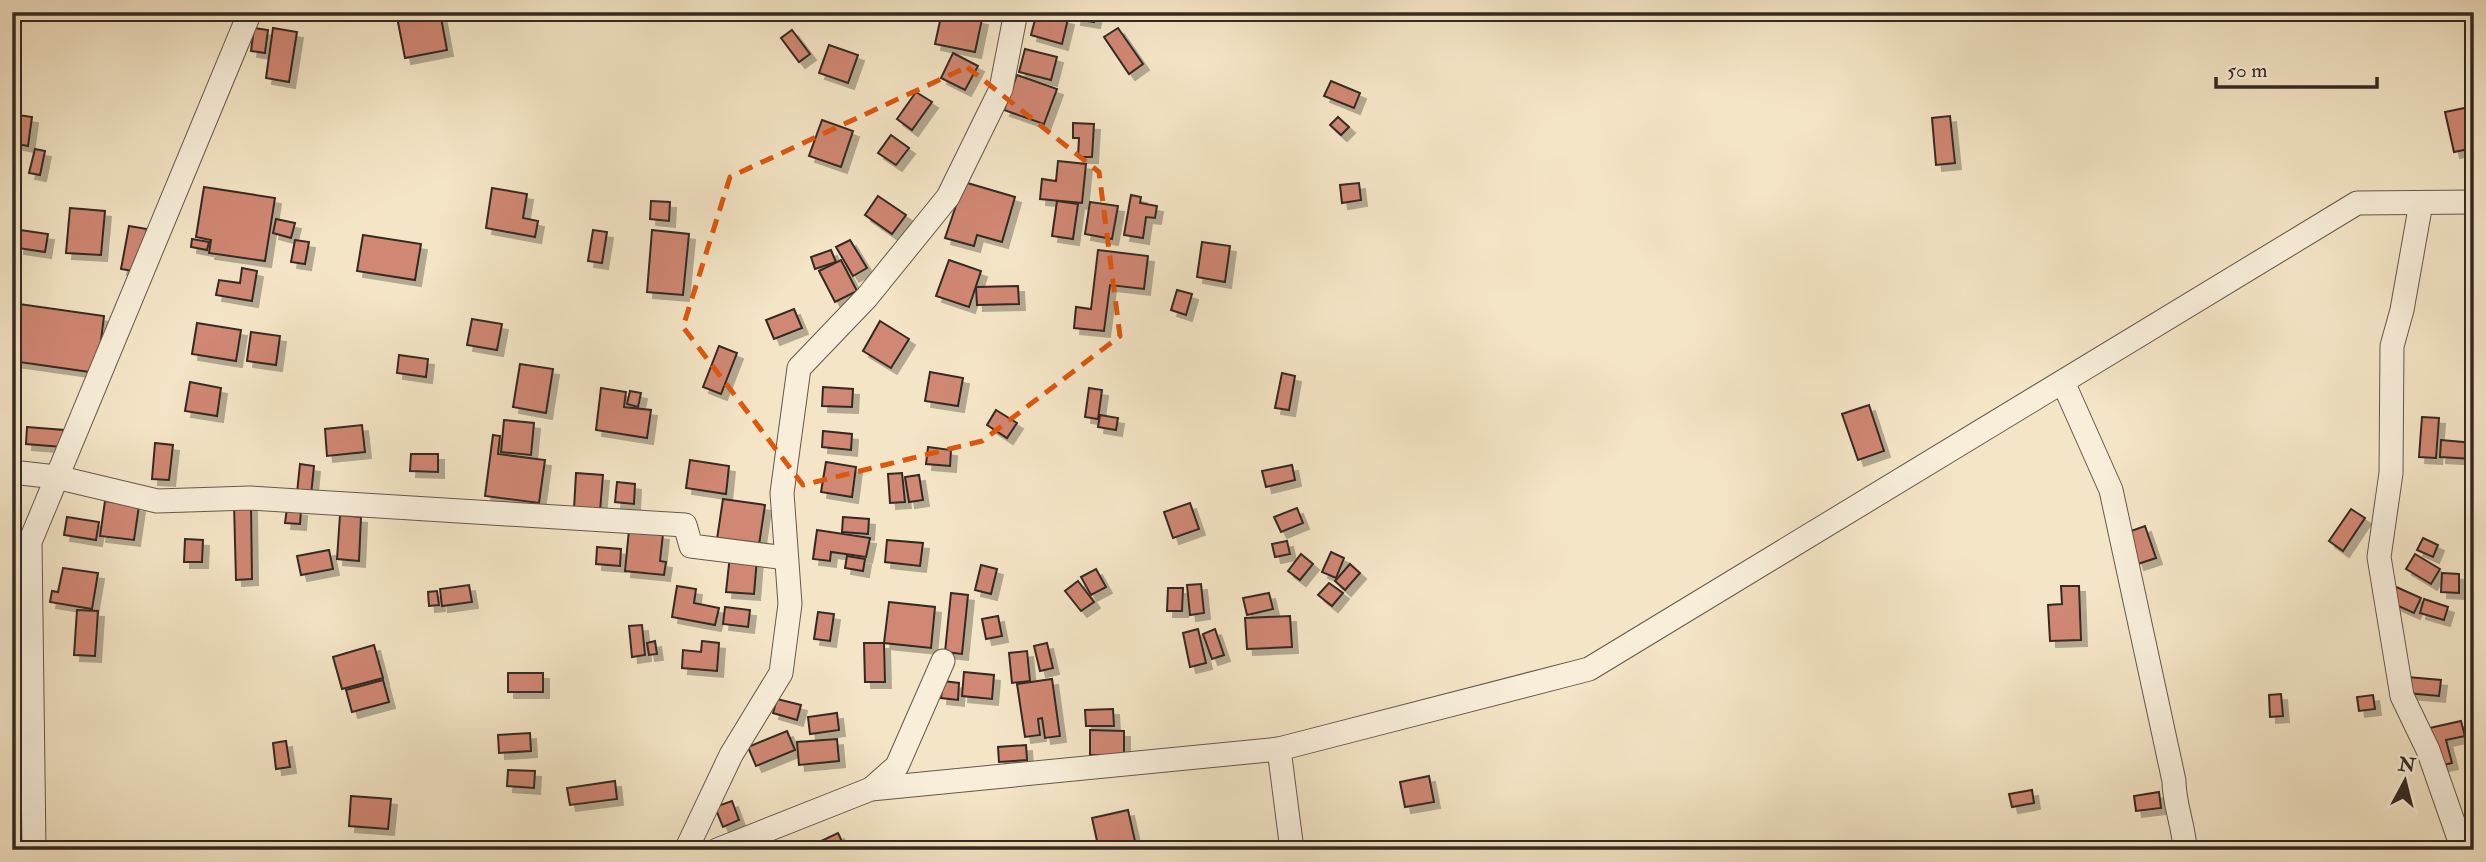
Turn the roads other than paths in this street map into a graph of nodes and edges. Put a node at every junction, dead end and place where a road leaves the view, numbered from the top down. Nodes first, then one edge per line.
1 (250, 12) edge
2 (1016, 12) edge
3 (2474, 202) edge
4 (2421, 203) junction
5 (2063, 382) junction
6 (12, 472) edge
7 (56, 478) junction
8 (786, 558) junction
9 (943, 661) dead end
10 (1279, 749) junction
11 (871, 789) junction
12 (34, 850) edge
13 (686, 850) edge
14 (717, 850) edge
15 (1292, 850) edge
16 (2185, 850) edge
17 (2463, 850) edge

1 - 7 street
2 - 8 street
3 - 4 street
4 - 5 street
4 - 17 street
5 - 10 street
5 - 16 street
6 - 7 street
7 - 8 street
7 - 12 street
8 - 13 street
9 - 11 street
10 - 11 street
10 - 15 street
11 - 14 street

